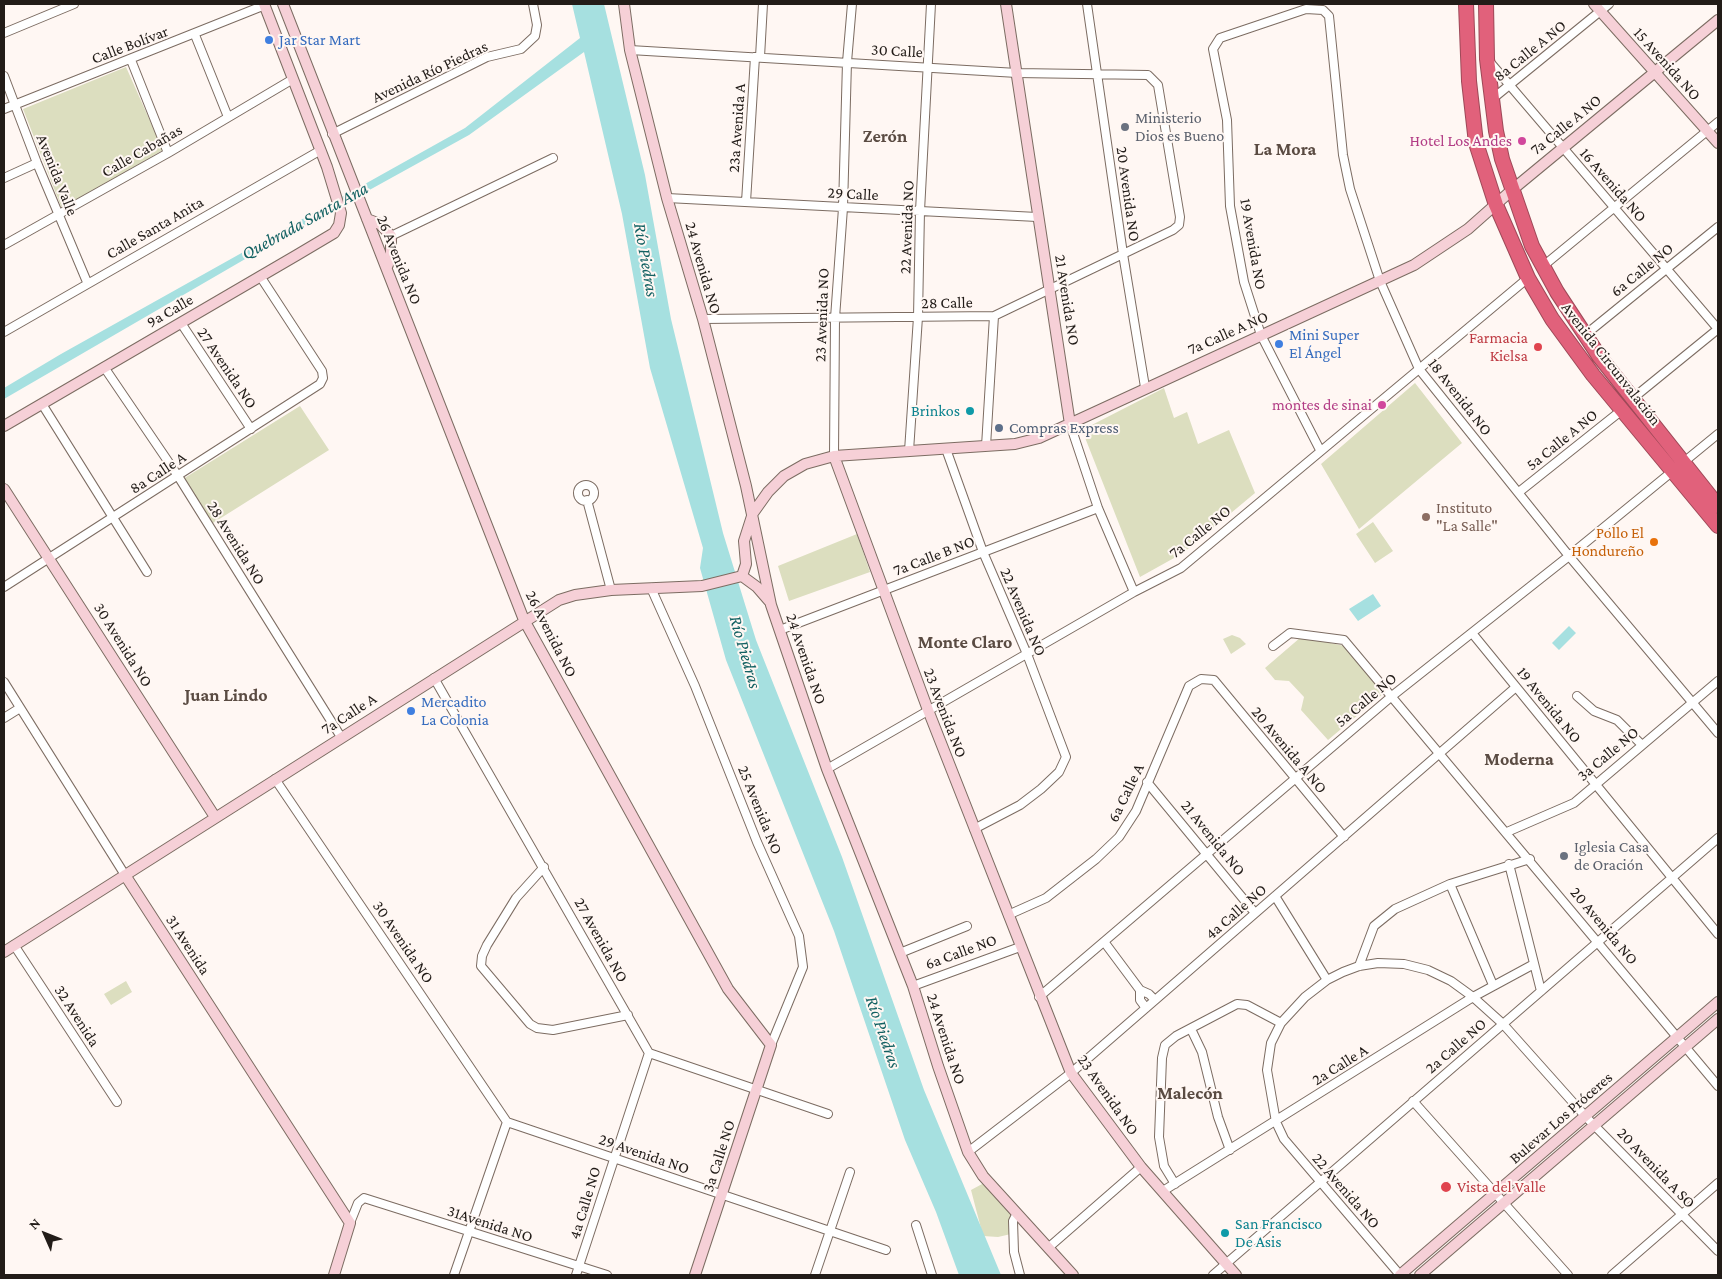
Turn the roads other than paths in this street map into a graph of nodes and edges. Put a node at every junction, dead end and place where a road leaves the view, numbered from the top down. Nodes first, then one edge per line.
1 (74, 4) edge
2 (283, 4) edge
3 (533, 4) edge
4 (624, 4) edge
5 (763, 4) edge
6 (852, 4) edge
7 (931, 4) edge
8 (1006, 4) edge
9 (1087, 4) edge
10 (1293, 4) edge
11 (1466, 4) edge
12 (1486, 4) edge
13 (1609, 4) edge
14 (264, 5) edge
15 (1597, 7) edge
16 (1296, 13) junction
17 (1718, 20) edge
18 (4, 32) edge
19 (195, 35) junction
20 (630, 50) junction
21 (758, 57) junction
22 (1487, 59) junction
23 (131, 60) junction
24 (847, 62) junction
25 (928, 66) junction
26 (1017, 73) junction
27 (1654, 73) junction
28 (1098, 74) junction
29 (4, 76) edge
30 (293, 79) junction
31 (1509, 85) junction
32 (1491, 100) junction
33 (14, 105) junction
34 (4, 109) edge
35 (228, 117) junction
36 (1718, 122) edge
37 (1708, 131) junction
38 (332, 134) junction
39 (1718, 143) edge
40 (1563, 148) junction
41 (321, 150) junction
42 (168, 153) junction
43 (553, 158) dead end
44 (37, 163) junction
45 (4, 178) edge
46 (1512, 190) junction
47 (667, 198) junction
48 (746, 202) junction
49 (1496, 205) junction
50 (1614, 207) junction
51 (843, 208) junction
52 (920, 211) junction
53 (59, 215) junction
54 (1037, 216) junction
55 (366, 219) junction
56 (1718, 227) edge
57 (1172, 230) joint
58 (390, 236) junction
59 (4, 245) edge
60 (1123, 254) junction
61 (1544, 265) junction
62 (387, 267) junction
63 (1667, 269) junction
64 (260, 276) junction
65 (1528, 278) junction
66 (1380, 281) junction
67 (88, 282) junction
68 (1050, 290) junction
69 (994, 316) junction
70 (835, 318) junction
71 (918, 318) junction
72 (703, 319) junction
73 (180, 323) junction
74 (1718, 329) edge
75 (4, 332) edge
76 (1261, 334) junction
77 (1585, 336) junction
78 (104, 367) junction
79 (1419, 369) junction
80 (1146, 387) junction
81 (1632, 399) junction
82 (42, 404) junction
83 (1622, 410) junction
84 (1070, 424) junction
85 (4, 426) edge
86 (251, 429) junction
87 (1718, 434) edge
88 (986, 446) junction
89 (946, 449) junction
90 (1320, 450) junction
91 (909, 451) junction
92 (834, 456) junction
93 (1678, 466) junction
94 (178, 476) junction
95 (4, 489) edge
96 (1519, 492) junction
97 (588, 500) dead end
98 (1718, 506) edge
99 (1098, 508) junction
100 (753, 514) junction
101 (112, 519) junction
102 (1718, 526) edge
103 (983, 552) junction
104 (1569, 556) junction
105 (50, 558) junction
106 (147, 572) dead end
107 (740, 577) junction
108 (4, 587) edge
109 (651, 588) junction
110 (611, 590) junction
111 (882, 591) junction
112 (1134, 592) junction
113 (771, 605) junction
114 (524, 620) junction
115 (780, 630) junction
116 (1472, 633) junction
117 (1273, 646) dead end
118 (1027, 654) junction
119 (434, 678) junction
120 (1214, 680) joint
121 (1718, 681) edge
122 (4, 682) edge
123 (1516, 687) junction
124 (1392, 696) junction
125 (1577, 696) dead end
126 (1693, 702) junction
127 (20, 708) junction
128 (928, 710) junction
129 (4, 718) edge
130 (1718, 733) edge
131 (341, 737) junction
132 (1642, 745) junction
133 (1441, 754) junction
134 (827, 770) junction
135 (1295, 778) junction
136 (275, 779) junction
137 (1147, 782) junction
138 (1596, 784) junction
139 (215, 817) junction
140 (974, 829) junction
141 (1507, 832) junction
142 (1344, 837) junction
143 (1718, 838) edge
144 (1207, 854) junction
145 (1530, 859) junction
146 (1509, 864) junction
147 (544, 867) junction
148 (125, 874) junction
149 (1673, 877) junction
150 (1450, 884) junction
151 (1275, 896) junction
152 (1255, 913) junction
153 (1008, 915) junction
154 (967, 926) dead end
155 (1718, 934) edge
156 (1599, 942) junction
157 (1105, 943) junction
158 (14, 945) junction
159 (1020, 947) junction
160 (4, 952) edge
161 (900, 953) junction
162 (1534, 964) junction
163 (1360, 966) junction
164 (1327, 980) junction
165 (1493, 985) junction
166 (913, 986) junction
167 (1140, 990) junction
168 (1541, 991) junction
169 (1039, 997) junction
170 (1473, 997) junction
171 (1155, 1000) junction
172 (1718, 1002) edge
173 (1146, 1008) junction
174 (628, 1015) junction
175 (1718, 1019) edge
176 (1281, 1023) junction
177 (1503, 1024) junction
178 (1191, 1029) junction
179 (1678, 1037) junction
180 (771, 1045) junction
181 (1686, 1047) junction
182 (649, 1053) junction
183 (1071, 1073) junction
184 (1718, 1086) edge
185 (757, 1090) junction
186 (1413, 1101) junction
187 (117, 1102) dead end
188 (828, 1114) dead end
189 (1586, 1117) junction
190 (507, 1122) junction
191 (1276, 1122) junction
192 (1595, 1126) junction
193 (1230, 1150) junction
194 (968, 1152) junction
195 (613, 1158) junction
196 (1141, 1167) junction
197 (850, 1172) dead end
198 (1320, 1182) junction
199 (1718, 1183) edge
200 (1175, 1184) junction
201 (1163, 1191) junction
202 (722, 1194) junction
203 (1494, 1195) junction
204 (1503, 1204) junction
205 (1017, 1213) junction
206 (1682, 1214) junction
207 (350, 1223) junction
208 (916, 1225) dead end
209 (830, 1231) junction
210 (469, 1232) junction
211 (1048, 1248) junction
212 (886, 1250) dead end
213 (1718, 1251) edge
214 (1226, 1264) junction
215 (579, 1267) junction
216 (334, 1275) edge
217 (454, 1275) edge
218 (576, 1275) edge
219 (606, 1275) edge
220 (695, 1275) edge
221 (815, 1275) edge
222 (932, 1275) edge
223 (1020, 1275) edge
224 (1073, 1275) edge
225 (1213, 1275) edge
226 (1236, 1275) edge
227 (1400, 1275) edge
228 (1420, 1275) edge
229 (1568, 1275) edge
230 (1612, 1275) edge

1 - 18 street
2 - 38 street, 26 Avenida NO
3 - 38 street, Avenida Río Piedras
4 - 20 street, 24 Avenida NO
5 - 21 street, 23a Avenida A
6 - 24 street, 23 Avenida NO
7 - 25 street, 22 Avenida NO
8 - 26 street, 21 Avenida NO
9 - 28 street, 20 Avenida NO
10 - 16 street
11 - 49 highway, Avenida Circunvalación
12 - 22 highway, Avenida Circunvalación
13 - 15 street, 8a Calle A NO
14 - 19 street, Calle Bolívar
14 - 30 street
15 - 27 street, 15 Avenida NO
15 - 31 street, 8a Calle A NO
16 - 66 street, 18 Avenida NO
16 - 76 street, 19 Avenida NO
17 - 27 street, 7a Calle A NO
19 - 23 street, Calle Bolívar
19 - 35 street
20 - 21 street, 30 Calle
20 - 47 street, 24 Avenida NO
21 - 24 street, 30 Calle
21 - 48 street, 23a Avenida A
22 - 31 street, 16 Avenida NO
22 - 32 highway, Avenida Circunvalación
23 - 33 street, Calle Bolívar
23 - 42 street
24 - 25 street, 30 Calle
24 - 51 street, 23 Avenida NO
25 - 26 street, 30 Calle
25 - 52 street, 22 Avenida NO
26 - 28 street, 30 Calle
26 - 54 street, 21 Avenida NO
27 - 37 street, 15 Avenida NO
27 - 40 street, 7a Calle A NO
28 - 57 street, 30 Calle
28 - 60 street, 20 Avenida NO
29 - 33 street, Avenida Valle
30 - 35 street, Calle Cabañas
30 - 41 street
31 - 32 street, 8a Calle A NO
31 - 40 street, 16 Avenida NO
32 - 46 highway, Avenida Circunvalación
33 - 34 street, Calle Bolívar
33 - 44 street, Avenida Valle
35 - 42 street, Calle Cabañas
36 - 37 street
37 - 39 street, 15 Avenida NO
37 - 50 street
38 - 55 street, 26 Avenida NO
40 - 46 street, 7a Calle A NO
40 - 50 street, 16 Avenida NO
41 - 64 street, 9a Calle
41 - 67 street, Calle Santa Anita
42 - 53 street, Calle Cabañas
43 - 58 street
44 - 45 street
44 - 53 street, Avenida Valle
46 - 49 street, 7a Calle A NO
46 - 61 highway, Avenida Circunvalación
47 - 48 street, 29 Calle
47 - 72 street, 24 Avenida NO
48 - 51 street, 29 Calle
49 - 65 highway, Avenida Circunvalación
49 - 66 street, 7a Calle A NO
50 - 61 street
50 - 63 street, 16 Avenida NO
51 - 52 street, 29 Calle
51 - 70 street, 23 Avenida NO
52 - 54 street, 29 Calle
52 - 71 street, 22 Avenida NO
53 - 59 street, Calle Cabañas
53 - 67 street, Avenida Valle
54 - 68 street, 21 Avenida NO
55 - 58 street
55 - 62 street, 26 Avenida NO
56 - 63 street, 6a Calle NO
57 - 60 street, 28 Calle
58 - 62 street
60 - 68 street, 28 Calle
60 - 80 street, 20 Avenida NO
61 - 77 highway, Avenida Circunvalación
62 - 114 street, 26 Avenida NO
63 - 74 street, 16 Avenida NO
63 - 77 street, 6a Calle NO
64 - 73 street, 9a Calle
64 - 86 street, 8a Calle A
65 - 79 street, 7a Calle NO
65 - 83 highway, Avenida Circunvalación
66 - 76 street, 7a Calle A NO
66 - 79 street, 18 Avenida NO
67 - 75 street, Calle Santa Anita
68 - 69 street, 28 Calle
68 - 84 street, 21 Avenida NO
69 - 71 street, 28 Calle
69 - 88 street
70 - 71 street, 28 Calle
70 - 72 street, 28 Calle
70 - 92 street, 23 Avenida NO
71 - 91 street, 22 Avenida NO
72 - 100 street, 24 Avenida NO
73 - 78 street, 9a Calle
73 - 86 street, 27 Avenida NO
74 - 81 street
76 - 80 street, 7a Calle A NO
76 - 90 street, 19 Avenida NO
77 - 81 highway, Avenida Circunvalación
78 - 82 street, 9a Calle
78 - 94 street, 28 Avenida NO
79 - 90 street, 7a Calle NO
79 - 96 street, 18 Avenida NO
80 - 84 street, 7a Calle A NO
81 - 93 highway, Avenida Circunvalación
82 - 85 street, 9a Calle
82 - 101 street
83 - 93 highway, Avenida Circunvalación
83 - 96 street, 5a Calle A NO
84 - 88 street, 7a Calle A NO
84 - 99 street, 21 Avenida NO
86 - 94 street, 8a Calle A
87 - 93 street, 5a Calle NO
88 - 89 street, 7a Calle A NO
89 - 91 street, 7a Calle A NO
89 - 103 street, 22 Avenida NO
90 - 112 street, 7a Calle NO
91 - 92 street, 7a Calle A NO
92 - 100 street, 7a Calle A NO
92 - 111 street, 23 Avenida NO
93 - 98 highway, Avenida Circunvalación
93 - 102 highway, Avenida Circunvalación
93 - 104 street, 5a Calle NO
94 - 101 street, 8a Calle A
94 - 131 street, 28 Avenida NO
95 - 105 street, 30 Avenida NO
96 - 104 street, 18 Avenida NO
97 - 110 street
99 - 103 street, 7a Calle B NO
99 - 112 street, 21 Avenida NO
100 - 107 street, 7a Calle A NO
100 - 113 street, 24 Avenida NO
101 - 105 street, 8a Calle A
101 - 106 street
103 - 111 street, 7a Calle B NO
103 - 118 street, 22 Avenida NO
104 - 116 street, 5a Calle NO
104 - 126 street, 18 Avenida NO
105 - 108 street, 8a Calle A
105 - 139 street, 30 Avenida NO
107 - 109 street, 7a Calle A
107 - 113 street
109 - 110 street, 7a Calle A
109 - 180 street, 25 Avenida NO
110 - 114 street, 7a Calle A
111 - 115 street, 7a Calle B NO
111 - 128 street, 23 Avenida NO
112 - 118 street, 7a Calle NO
113 - 115 street, 24 Avenida NO
114 - 119 street, 7a Calle A
114 - 180 street, 26 Avenida NO
115 - 134 street, 24 Avenida NO
116 - 123 street, 19 Avenida NO
116 - 124 street, 5a Calle NO
117 - 124 street, 20 Avenida NO
118 - 128 street, 7a Calle NO
118 - 140 street, 22 Avenida NO
119 - 131 street, 7a Calle A
119 - 147 street, 27 Avenida NO
120 - 135 street, 20 Avenida A NO
120 - 137 street, 6a Calle A
121 - 126 street, 3a Calle NO
122 - 127 street, 31 Avenida
123 - 133 street, 4a Calle NO
123 - 138 street, 19 Avenida NO
124 - 133 street, 20 Avenida NO
124 - 135 street, 5a Calle NO
125 - 132 street
126 - 130 street, 18 Avenida NO
126 - 132 street, 3a Calle NO
127 - 129 street
127 - 148 street, 31 Avenida
128 - 134 street, 7a Calle NO
128 - 140 street, 23 Avenida NO
131 - 136 street, 7a Calle A
132 - 138 street, 3a Calle NO
133 - 141 street, 20 Avenida NO
133 - 142 street, 4a Calle NO
134 - 161 street, 24 Avenida NO
135 - 142 street, 20 Avenida A NO
135 - 144 street, 5a Calle NO
136 - 139 street, 7a Calle A
136 - 190 street, 30 Avenida NO
137 - 144 street, 21 Avenida NO
137 - 153 street, 6a Calle A
138 - 141 street, 3a Calle NO
138 - 149 street, 19 Avenida NO
139 - 148 street, 7a Calle A
140 - 153 street, 23 Avenida NO
141 - 145 street, 20 Avenida NO
142 - 151 street, 4a Calle NO
143 - 149 street, 2a Calle NO
144 - 152 street, 21 Avenida NO
144 - 157 street, 5a Calle NO
145 - 146 street
145 - 156 street, 20 Avenida NO
146 - 150 street
146 - 162 street
147 - 174 street, 27 Avenida NO
147 - 174 street
148 - 158 street, 7a Calle A
148 - 207 street, 31 Avenida
149 - 155 street, 19 Avenida NO
149 - 156 street, 2a Calle NO
150 - 163 street
150 - 165 street
151 - 152 street, 4a Calle NO
151 - 164 street
152 - 171 street, 4a Calle NO
153 - 159 street, 23 Avenida NO
154 - 161 street
156 - 168 street, 2a Calle NO
156 - 179 street, 20 Avenida NO
157 - 167 street
157 - 169 street, 5a Calle NO
158 - 160 street, 7a Calle A
158 - 187 street, 32 Avenida
159 - 166 street, 6a Calle NO
159 - 169 street, 23 Avenida NO
161 - 166 street, 24 Avenida NO
162 - 165 street, 2a Calle A
162 - 168 street
163 - 164 street, 22 Avenida NO
163 - 170 street, 22 Avenida NO
164 - 176 street, 22 Avenida NO
165 - 170 street, 2a Calle A
166 - 194 street, 24 Avenida NO
167 - 171 street
167 - 173 street
168 - 177 street, 2a Calle NO
169 - 183 street, 23 Avenida NO
170 - 177 street
170 - 191 street, 2a Calle A
171 - 173 street, 4a Calle NO
172 - 179 street, Bulevar Los Próceres
173 - 183 street, 4a Calle NO
174 - 182 street, 27 Avenida NO
175 - 181 street, Bulevar Los Próceres
176 - 178 street
176 - 191 street, 22 Avenida NO
177 - 186 street, 2a Calle NO
177 - 189 street
178 - 193 street
178 - 200 street
179 - 181 street, 20 Avenida NO
179 - 189 street, Bulevar Los Próceres
180 - 185 street, 3a Calle NO
181 - 184 street, 20 Avenida NO
181 - 192 street, Bulevar Los Próceres
182 - 185 street
182 - 195 street, 4a Calle NO
183 - 194 street, 4a Calle NO
183 - 196 street, 23 Avenida NO
185 - 188 street
185 - 202 street, 3a Calle NO
186 - 198 street, 2a Calle NO
186 - 203 street
189 - 192 street
189 - 203 street, Bulevar Los Próceres
190 - 195 street, 29 Avenida NO
190 - 210 street
191 - 193 street, 2a Calle A
191 - 198 street, 22 Avenida NO
192 - 204 street, Bulevar Los Próceres
192 - 206 street, 20 Avenida A SO
193 - 200 street, 2a Calle A
194 - 205 street, 24 Avenida NO
195 - 202 street, 29 Avenida NO
195 - 215 street, 4a Calle NO
196 - 201 street, 23 Avenida NO
196 - 211 street
197 - 209 street
198 - 214 street, 2a Calle NO
198 - 227 street, 22 Avenida NO
199 - 206 street
200 - 201 street, 2a Calle A
201 - 214 street, 23 Avenida NO
202 - 209 street, 29 Avenida NO
202 - 220 street, 3a Calle NO
203 - 204 street
203 - 227 street, Bulevar Los Próceres
204 - 228 street, Bulevar Los Próceres
204 - 229 street
205 - 211 street, 24 Avenida NO
205 - 223 street
206 - 213 street, 20 Avenida A SO
206 - 230 street
207 - 210 street, 31Avenida NO
207 - 216 street
208 - 222 street
209 - 212 street, 29 Avenida NO
209 - 221 street
210 - 215 street, 31Avenida NO
210 - 217 street
211 - 224 street, 24 Avenida NO
214 - 225 street, 2a Calle NO
214 - 226 street, 23 Avenida NO
215 - 218 street, 4a Calle NO
215 - 219 street, 31Avenida NO

